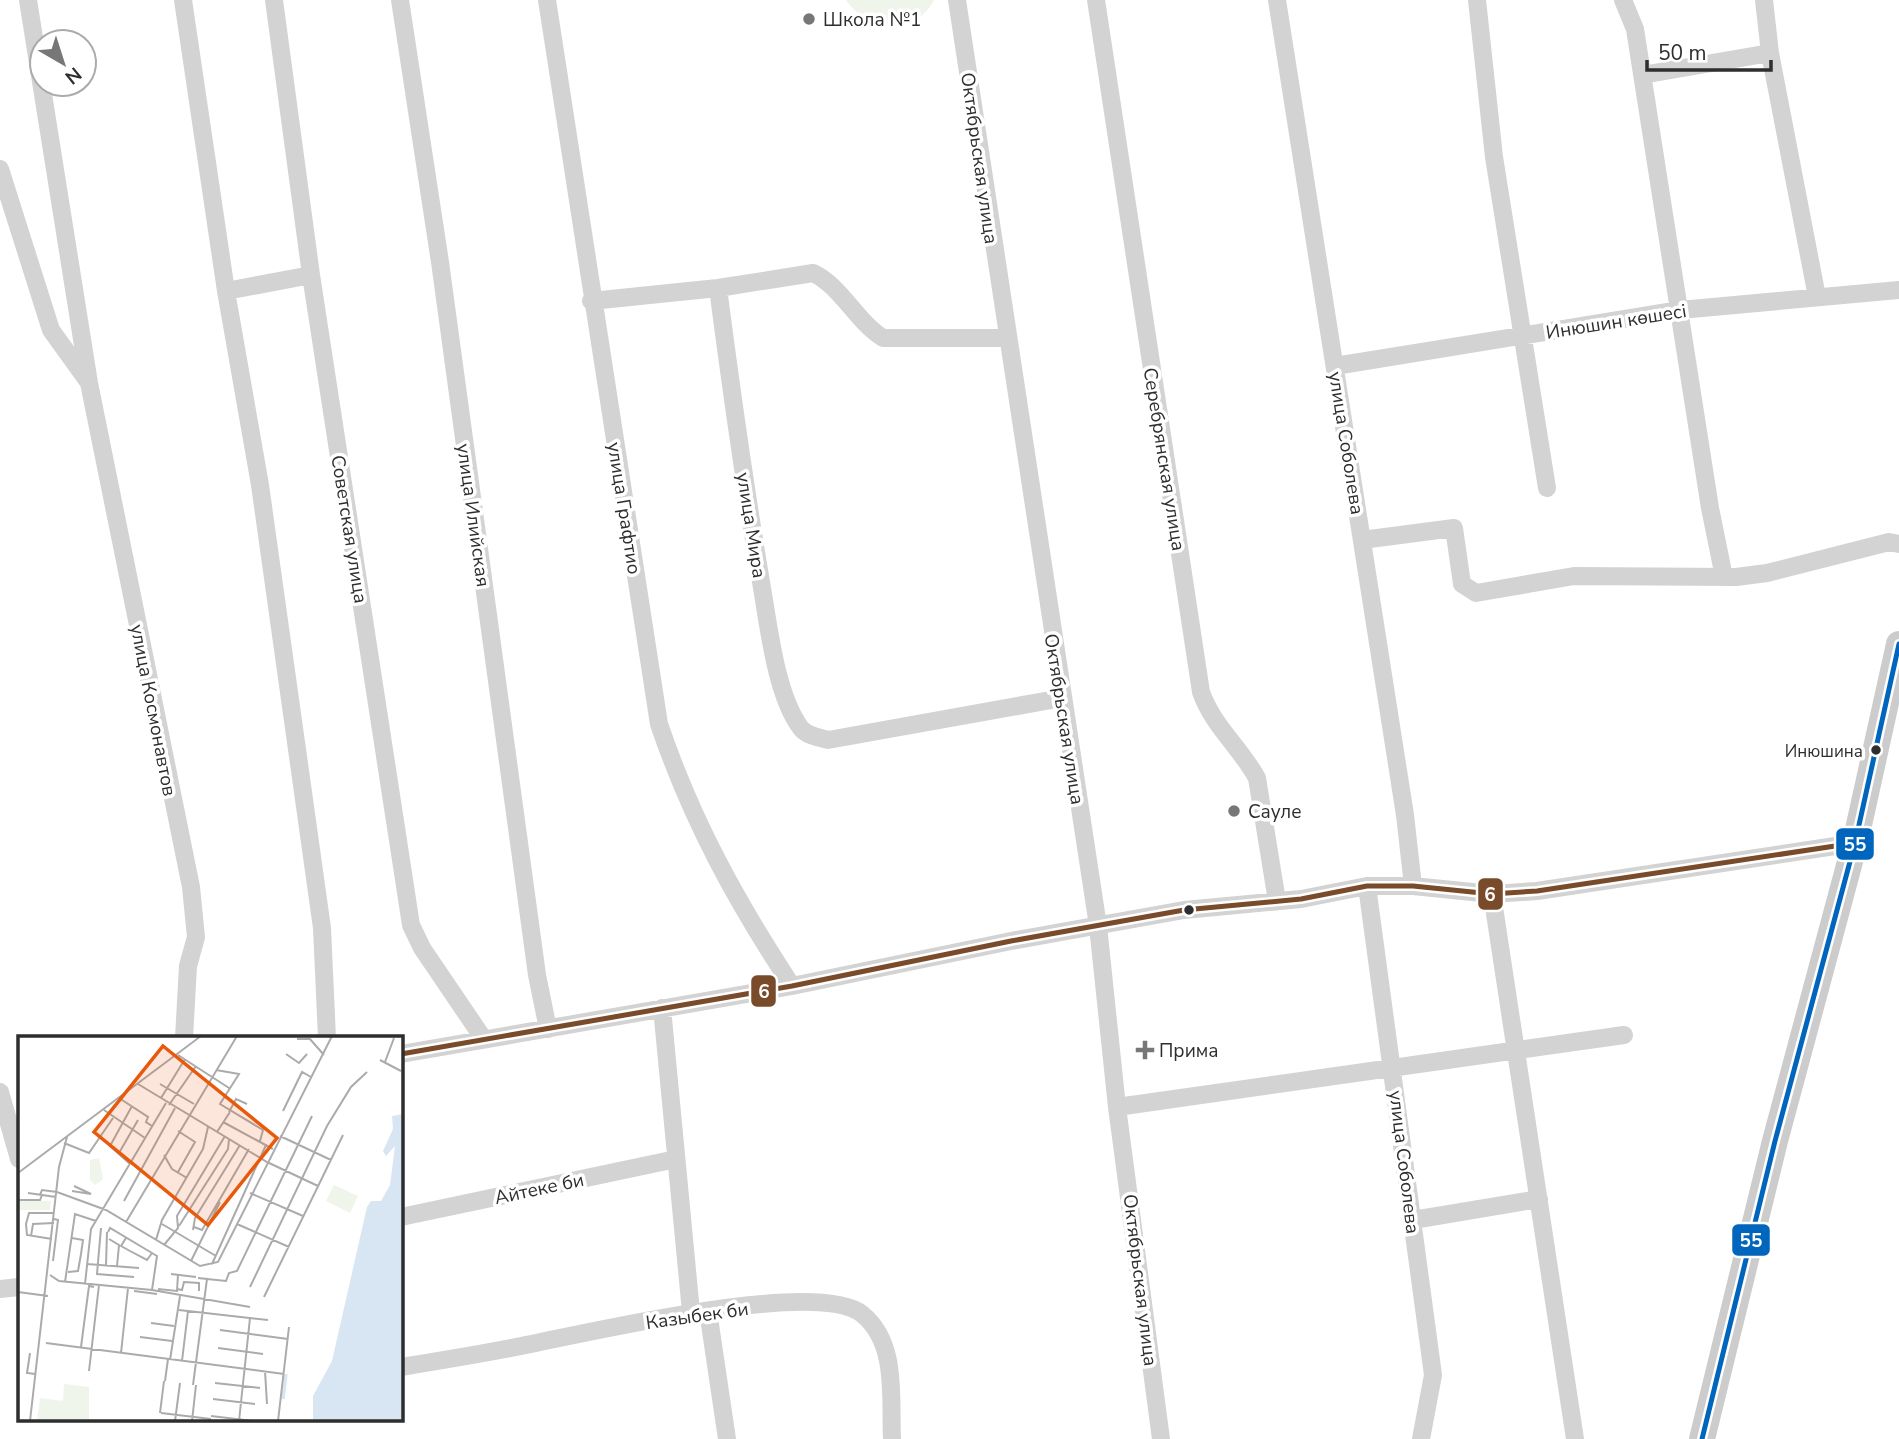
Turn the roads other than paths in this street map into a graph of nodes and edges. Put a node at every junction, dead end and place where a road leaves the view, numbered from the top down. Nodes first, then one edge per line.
1 (28, 0) edge
2 (183, 0) edge
3 (274, 0) edge
4 (400, 0) edge
5 (547, 0) edge
6 (957, 0) edge
7 (1096, 0) edge
8 (1277, 0) edge
9 (1477, 0) edge
10 (1623, 0) edge
11 (1764, 0) edge
12 (1770, 53) junction
13 (1642, 75) junction
14 (0, 169) edge
15 (311, 275) junction
16 (718, 288) junction
17 (226, 290) junction
18 (1899, 290) edge
19 (1817, 297) junction
20 (591, 300) junction
21 (1680, 310) junction
22 (1525, 335) junction
23 (1006, 338) junction
24 (1335, 366) junction
25 (89, 383) junction
26 (1547, 488) dead end
27 (1362, 540) junction
28 (1899, 544) edge
29 (1724, 577) junction
30 (1899, 644) edge
31 (1062, 698) junction
32 (1855, 843) junction
33 (1367, 886) junction
34 (1413, 886) junction
35 (1492, 894) junction
36 (1277, 901) junction
37 (1098, 926) junction
38 (792, 986) junction
39 (662, 1008) junction
40 (548, 1029) junction
41 (1624, 1035) dead end
42 (184, 1036) edge
43 (327, 1036) edge
44 (483, 1038) junction
45 (1516, 1051) junction
46 (402, 1054) edge
47 (1393, 1067) junction
48 (0, 1092) edge
49 (1117, 1107) junction
50 (9, 1119) edge
51 (18, 1156) edge
52 (676, 1159) junction
53 (1539, 1199) junction
54 (402, 1217) edge
55 (1413, 1220) junction
56 (18, 1287) edge
57 (0, 1289) edge
58 (699, 1311) junction
59 (402, 1367) edge
60 (727, 1439) edge
61 (892, 1439) edge
62 (1161, 1439) edge
63 (1421, 1439) edge
64 (1575, 1439) edge
65 (1702, 1439) edge

1 - 25 street, улица Космонавтов
2 - 17 street
3 - 15 street, Советская улица
4 - 40 street, улица Илийская
5 - 20 street, улица Графтио
6 - 23 street, Октябрьская улица
7 - 36 street, Серебрянская улица
8 - 24 street, улица Соболева
9 - 22 street
10 - 13 street
11 - 12 street
12 - 13 street
12 - 19 street
13 - 21 street
14 - 25 street, улица Космонавтов
15 - 17 street
15 - 44 street, Советская улица
16 - 20 street
16 - 23 street
16 - 31 street, улица Мира
17 - 43 street
18 - 19 street, Инюшин көшесі
19 - 21 street, Инюшин көшесі
20 - 38 street, улица Графтио
21 - 22 street, Инюшин көшесі
21 - 29 street
22 - 24 street, Инюшин көшесі
22 - 26 street
23 - 31 street, Октябрьская улица
24 - 27 street, улица Соболева
25 - 42 street, улица Космонавтов
27 - 29 street
27 - 34 street, улица Соболева
28 - 29 street
30 - 32 main road
31 - 37 street, Октябрьская улица
32 - 35 street
32 - 65 main road
33 - 34 street
33 - 36 street
33 - 47 street, улица Соболева
34 - 35 street
35 - 45 street
36 - 37 street
37 - 38 street
37 - 49 street, Октябрьская улица
38 - 39 street
39 - 40 street
39 - 52 street
40 - 44 street
41 - 45 street
44 - 46 street
45 - 47 street
45 - 53 street
47 - 49 street
47 - 55 street, улица Соболева
48 - 50 street
49 - 62 street, Октябрьская улица
50 - 51 street
52 - 54 street, Айтеке би
52 - 58 street
53 - 55 street
53 - 64 street
55 - 63 street, улица Соболева
56 - 57 street
58 - 59 street, Казыбек би
58 - 60 street
58 - 61 street, Казыбек би

